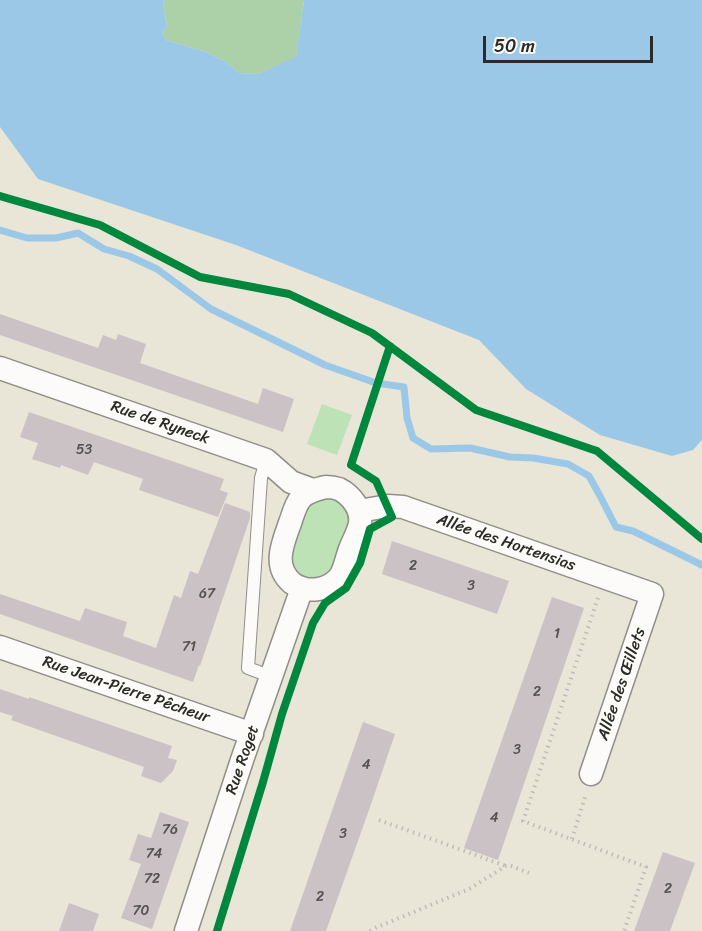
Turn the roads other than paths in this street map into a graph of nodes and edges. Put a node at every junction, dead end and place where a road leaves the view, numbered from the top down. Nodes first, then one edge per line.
1 (0, 368) edge
2 (266, 460) junction
3 (313, 490) junction
4 (359, 511) junction
5 (302, 588) junction
6 (652, 594) joint
7 (0, 646) edge
8 (272, 677) junction
9 (252, 734) junction
10 (591, 774) road end
11 (186, 931) edge

1 - 2 street, Rue de Ryneck
2 - 3 street, Rue de Ryneck
2 - 8 lane
3 - 4 street
3 - 5 street
4 - 5 street
4 - 6 street, Allée des Hortensias
5 - 8 street, Rue Roget
6 - 10 street, Allée des Œillets
7 - 9 street, Rue Jean-Pierre Pêcheur
8 - 9 street, Rue Roget
9 - 11 street, Rue Roget

